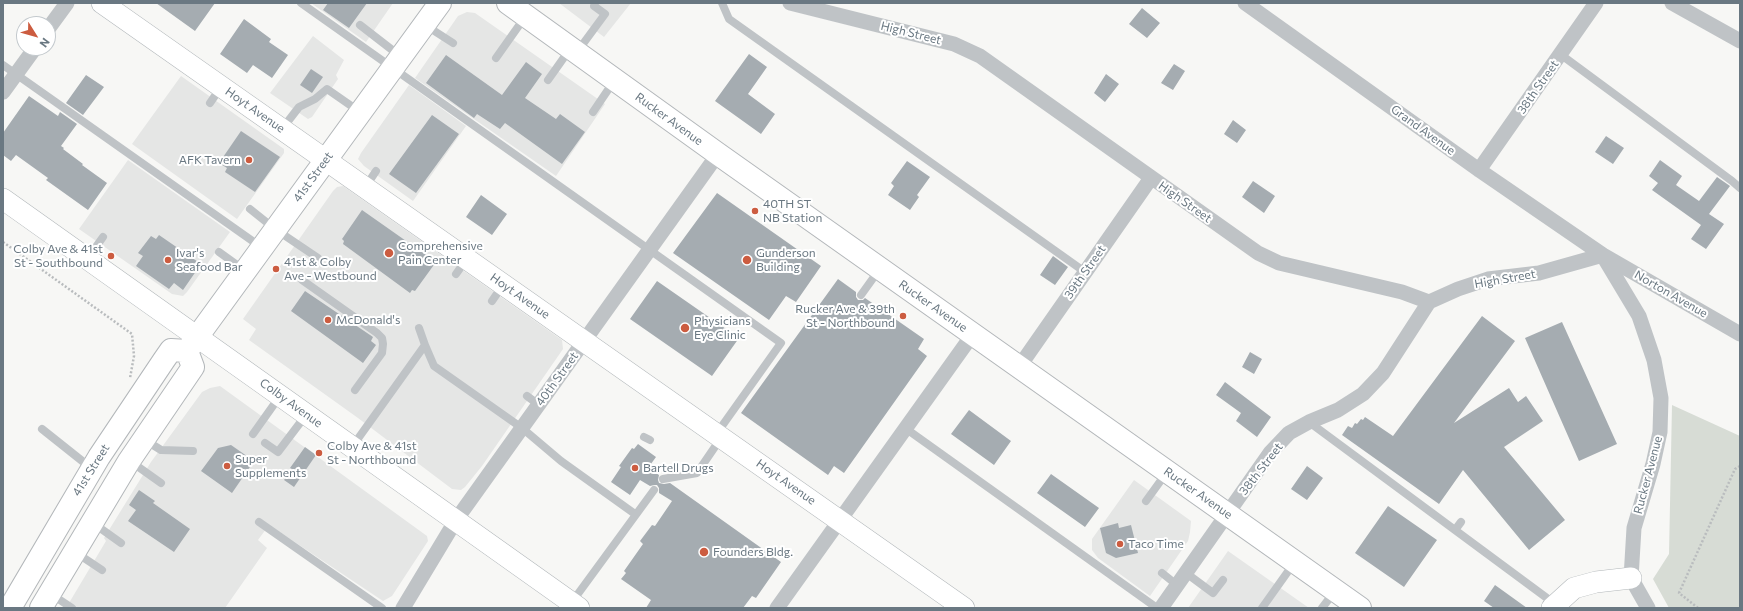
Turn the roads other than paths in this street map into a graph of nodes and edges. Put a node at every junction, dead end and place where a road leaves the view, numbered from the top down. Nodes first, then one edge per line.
1 (67, 3) edge
2 (102, 3) edge
3 (301, 3) edge
4 (440, 3) edge
5 (596, 3) edge
6 (722, 3) edge
7 (1245, 3) edge
8 (1596, 3) edge
9 (1672, 3) edge
10 (800, 4) edge
11 (516, 7) edge
12 (56, 18) edge
13 (424, 24) junction
14 (360, 25) dead end
15 (1740, 42) edge
16 (453, 43) dead end
17 (574, 50) junction
18 (1560, 54) junction
19 (29, 56) edge
20 (496, 58) dead end
21 (396, 62) junction
22 (3, 65) edge
23 (16, 74) junction
24 (548, 80) dead end
25 (615, 80) junction
26 (3, 92) edge
27 (360, 112) junction
28 (593, 112) dead end
29 (282, 129) junction
30 (718, 154) junction
31 (325, 160) junction
32 (1479, 170) junction
33 (1151, 178) junction
34 (1740, 188) edge
35 (3, 199) edge
36 (250, 209) dead end
37 (275, 229) junction
38 (102, 237) dead end
39 (262, 248) junction
40 (650, 250) junction
41 (220, 252) dead end
42 (1603, 255) junction
43 (318, 258) dead end
44 (87, 259) junction
45 (880, 269) junction
46 (245, 271) junction
47 (1086, 272) junction
48 (302, 280) dead end
49 (861, 295) dead end
50 (1429, 302) junction
51 (419, 328) dead end
52 (973, 334) junction
53 (1740, 334) edge
54 (584, 342) junction
55 (192, 344) junction
56 (425, 345) junction
57 (1019, 367) junction
58 (355, 390) dead end
59 (281, 396) junction
60 (306, 414) junction
61 (1309, 422) junction
62 (522, 428) junction
63 (905, 428) junction
64 (42, 429) dead end
65 (253, 434) dead end
66 (719, 436) junction
67 (144, 439) junction
68 (265, 443) dead end
69 (352, 447) junction
70 (193, 451) dead end
71 (129, 461) junction
72 (92, 469) junction
73 (1168, 471) junction
74 (663, 479) dead end
75 (161, 483) dead end
76 (654, 490) dead end
77 (1146, 501) dead end
78 (1228, 513) junction
79 (635, 514) junction
80 (456, 520) junction
81 (840, 520) junction
82 (92, 522) junction
83 (259, 522) dead end
84 (1462, 522) dead end
85 (1455, 530) junction
86 (121, 543) dead end
87 (75, 552) junction
88 (1295, 562) junction
89 (102, 570) dead end
90 (1162, 573) dead end
91 (1186, 573) junction
92 (1631, 578) junction
93 (1222, 580) dead end
94 (1177, 585) junction
95 (1335, 590) junction
96 (46, 601) edge
97 (575, 605) edge
98 (1554, 606) edge
99 (10, 608) edge
100 (72, 608) edge
101 (382, 608) edge
102 (403, 608) edge
103 (777, 608) edge
104 (964, 608) edge
105 (1157, 608) edge
106 (1161, 608) edge
107 (1262, 608) edge
108 (1322, 608) edge
109 (1360, 608) edge
110 (1648, 608) edge

1 - 12 street
2 - 29 street, Hoyt Avenue
3 - 21 lane
4 - 13 main road, 41st Street
5 - 17 lane
6 - 47 lane
7 - 32 street, Grand Avenue
8 - 18 street, 38th Street
9 - 15 street
10 - 33 street, High Street
11 - 17 main road, Rucker Avenue
11 - 20 lane
13 - 16 lane
13 - 21 main road, 41st Street
14 - 21 lane
17 - 24 lane
17 - 25 main road, Rucker Avenue
18 - 32 street, 38th Street
18 - 34 lane
19 - 23 street
21 - 27 main road, 41st Street
21 - 40 lane
22 - 23 lane
23 - 26 street
23 - 39 lane
25 - 28 lane
25 - 30 main road, Rucker Avenue
27 - 29 lane
27 - 31 main road, 41st Street
29 - 31 street, Hoyt Avenue
30 - 40 street, 40th Street
30 - 45 main road, Rucker Avenue
31 - 37 main road, 41st Street
31 - 54 street, Hoyt Avenue
32 - 42 street, Grand Avenue
33 - 47 street, 39th Street
33 - 50 street, High Street
35 - 44 street, Colby Avenue
36 - 37 lane
37 - 39 main road, 41st Street
37 - 43 lane
38 - 44 lane
39 - 46 main road, 41st Street
40 - 54 street, 40th Street
40 - 66 lane
41 - 46 lane
42 - 50 street, High Street
42 - 53 street, Norton Avenue
42 - 92 street, Rucker Avenue
44 - 55 street, Colby Avenue
45 - 49 lane
45 - 52 main road, Rucker Avenue
46 - 55 main road, 41st Street
47 - 57 street, 39th Street
48 - 58 lane
50 - 61 street, 38th Street
51 - 56 lane
52 - 57 main road, Rucker Avenue
52 - 63 street
54 - 62 street, 40th Street
54 - 66 street, Hoyt Avenue
55 - 59 street, Colby Avenue
55 - 67 main road
55 - 72 main road, 41st Street
56 - 62 lane
56 - 69 lane
57 - 73 main road, Rucker Avenue
59 - 60 street, Colby Avenue
59 - 65 lane
60 - 68 lane
60 - 69 street, Colby Avenue
61 - 78 street, 38th Street
61 - 85 lane
62 - 79 lane
62 - 80 street, 40th Street
63 - 81 street
63 - 105 lane
64 - 72 lane
66 - 74 lane
66 - 81 street, Hoyt Avenue
67 - 70 lane
67 - 71 main road
69 - 80 street, Colby Avenue
71 - 75 lane
71 - 82 main road
72 - 99 main road, 41st Street
73 - 77 lane
73 - 78 main road, Rucker Avenue
76 - 79 lane
78 - 88 main road, Rucker Avenue
78 - 91 street, 38th Street
79 - 97 lane
80 - 97 street, Colby Avenue
80 - 102 street, 40th Street
81 - 103 street
81 - 104 street, Hoyt Avenue
82 - 86 lane
82 - 87 main road
83 - 101 lane
84 - 85 lane
85 - 98 lane
87 - 89 lane
87 - 96 main road
88 - 95 main road, Rucker Avenue
88 - 107 lane
90 - 94 lane
91 - 93 lane
91 - 94 street, 38th Street
92 - 98 street
92 - 110 street
94 - 106 street, 38th Street
95 - 108 lane
95 - 109 main road, Rucker Avenue
96 - 100 lane

